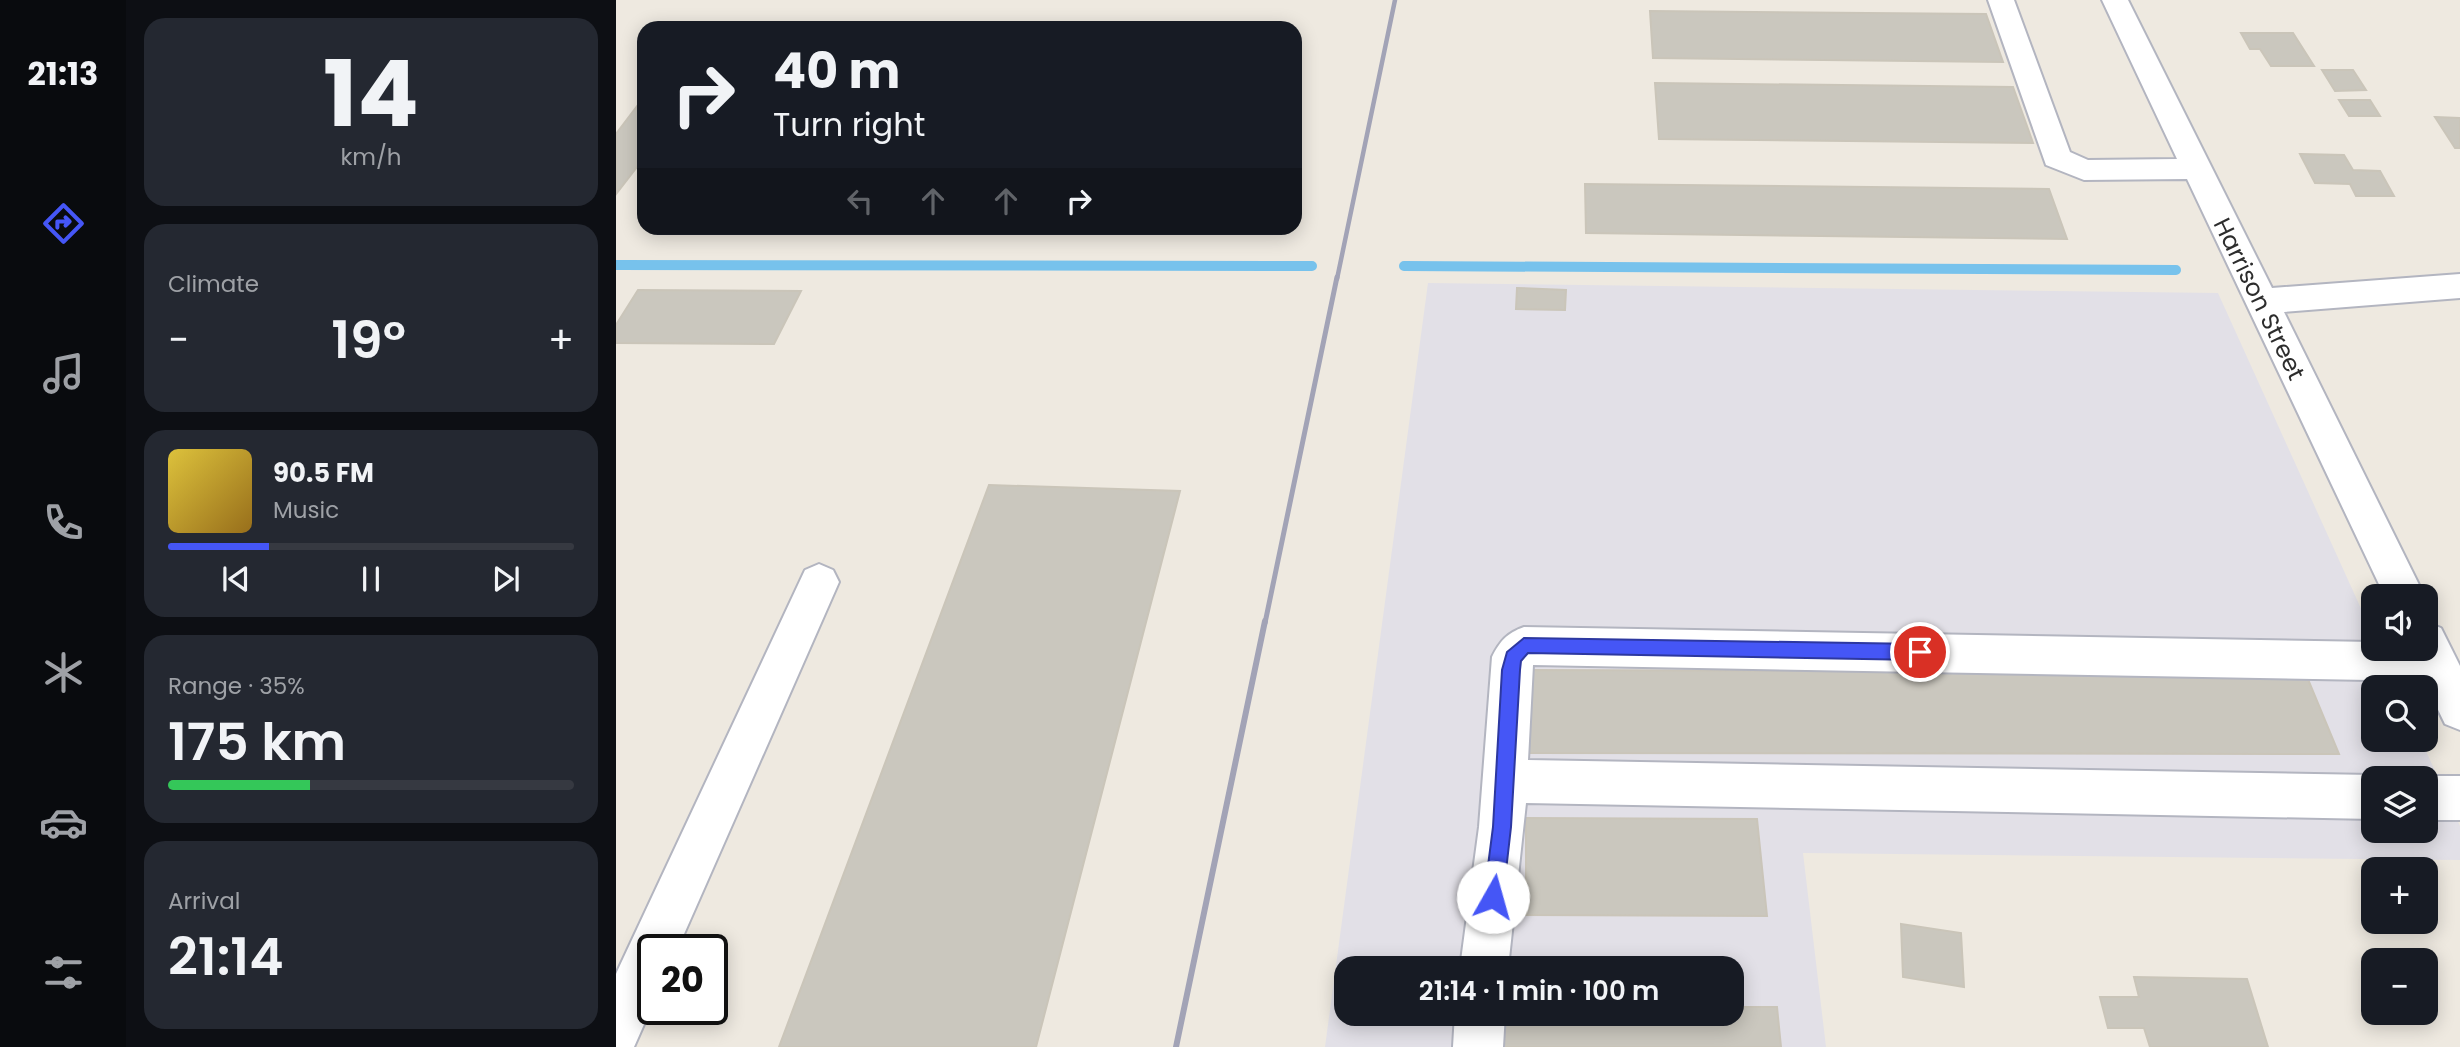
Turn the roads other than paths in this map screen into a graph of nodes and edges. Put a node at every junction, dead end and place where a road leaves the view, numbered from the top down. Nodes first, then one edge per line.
1 (2001, 0) edge
2 (2115, 0) edge
3 (2197, 169) junction
4 (2460, 286) edge
5 (2259, 301) junction
6 (819, 583) dead end
7 (2399, 584) edge
8 (2361, 651) edge
9 (2436, 661) edge
10 (2460, 710) edge
11 (1505, 781) junction
12 (2361, 797) edge
13 (2438, 798) edge
14 (2460, 798) edge
15 (1485, 956) edge
16 (1479, 1026) edge
17 (616, 1030) edge
18 (1478, 1047) edge

1 - 3 street
2 - 3 street, Harrison Street
3 - 5 street, Harrison Street
4 - 5 street
5 - 7 street, Harrison Street
6 - 17 street
8 - 11 street
9 - 10 street
11 - 12 street
11 - 15 street
13 - 14 street
16 - 18 street

